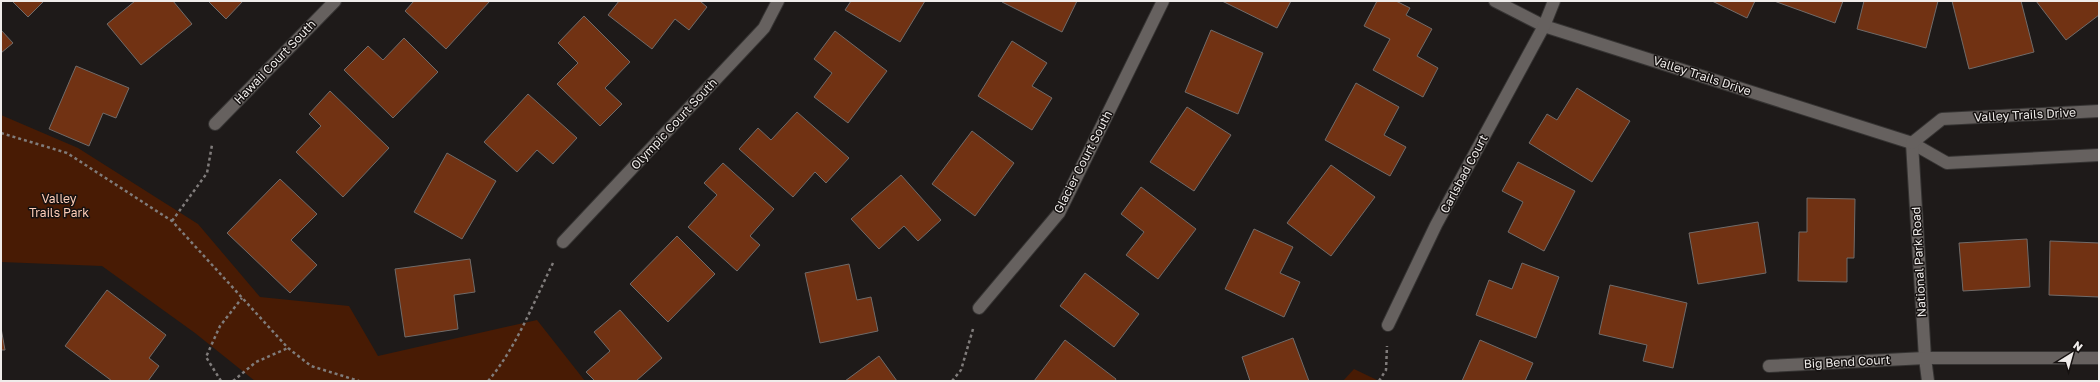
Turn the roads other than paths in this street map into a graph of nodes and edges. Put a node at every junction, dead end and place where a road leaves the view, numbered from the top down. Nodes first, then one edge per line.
1 (335, 1) edge
2 (778, 1) edge
3 (1163, 1) edge
4 (1495, 1) edge
5 (1554, 1) edge
6 (1544, 26) junction
7 (2099, 111) edge
8 (215, 124) road end
9 (1912, 143) junction
10 (2099, 155) edge
11 (563, 242) road end
12 (979, 308) road end
13 (1388, 325) road end
14 (1925, 358) junction
15 (2099, 358) edge
16 (1769, 366) dead end
17 (1928, 381) edge

1 - 8 street, Hawaii Court South
2 - 11 street, Olympic Court South
3 - 12 street, Glacier Court South
4 - 6 street, Valley Trails Drive
5 - 6 street, Carlsbad Court
6 - 9 street, Valley Trails Drive
6 - 13 street, Carlsbad Court
7 - 9 street, Valley Trails Drive
9 - 10 street, Valley Trails Drive
9 - 14 street, National Park Road
14 - 15 street, Big Bend Court
14 - 16 street, Big Bend Court
14 - 17 street, National Park Road

